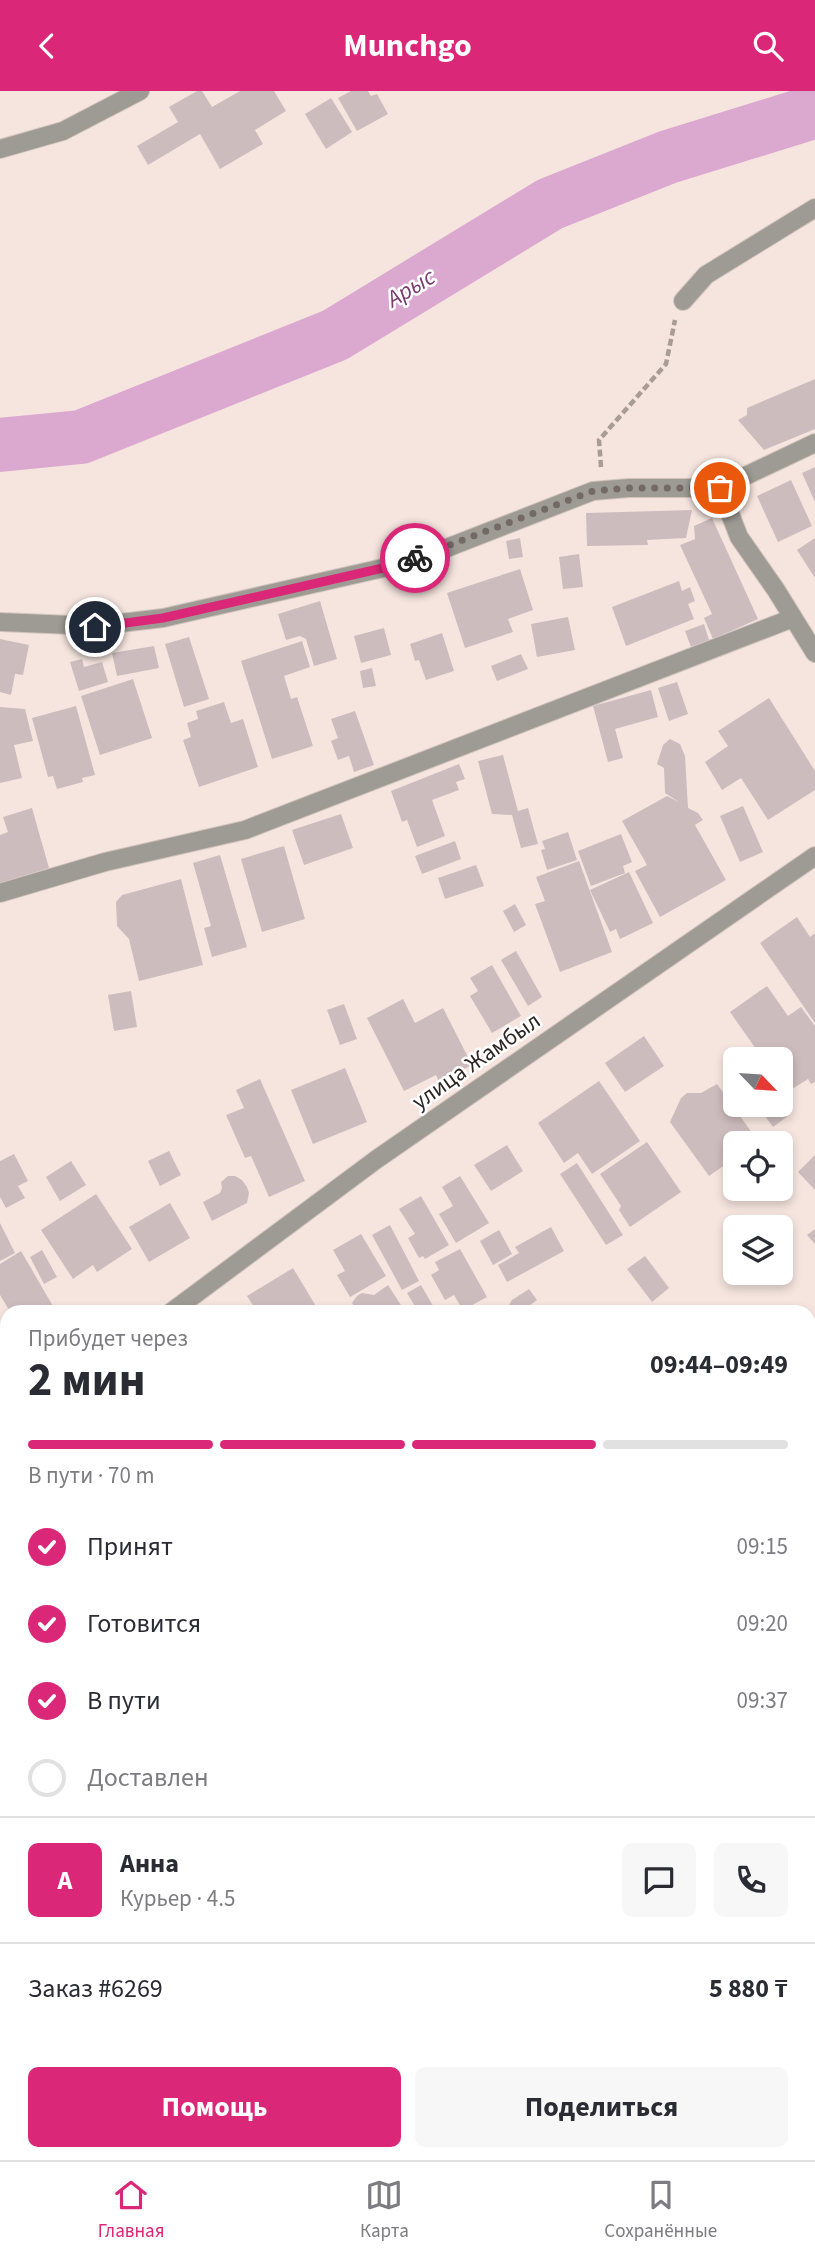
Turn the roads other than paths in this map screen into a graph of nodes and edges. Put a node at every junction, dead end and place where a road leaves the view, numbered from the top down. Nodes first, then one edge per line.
1 (140, 91) edge
2 (0, 149) edge
3 (815, 208) edge
4 (683, 301) road end
5 (815, 443) edge
6 (720, 488) junction
7 (793, 618) junction
8 (0, 622) edge
9 (815, 653) edge
10 (815, 856) edge
11 (0, 893) edge
12 (181, 1305) edge

1 - 2 street
3 - 4 street
5 - 6 street
6 - 7 street
6 - 8 street
7 - 9 street
7 - 11 street
10 - 12 street, улица Жамбыл

